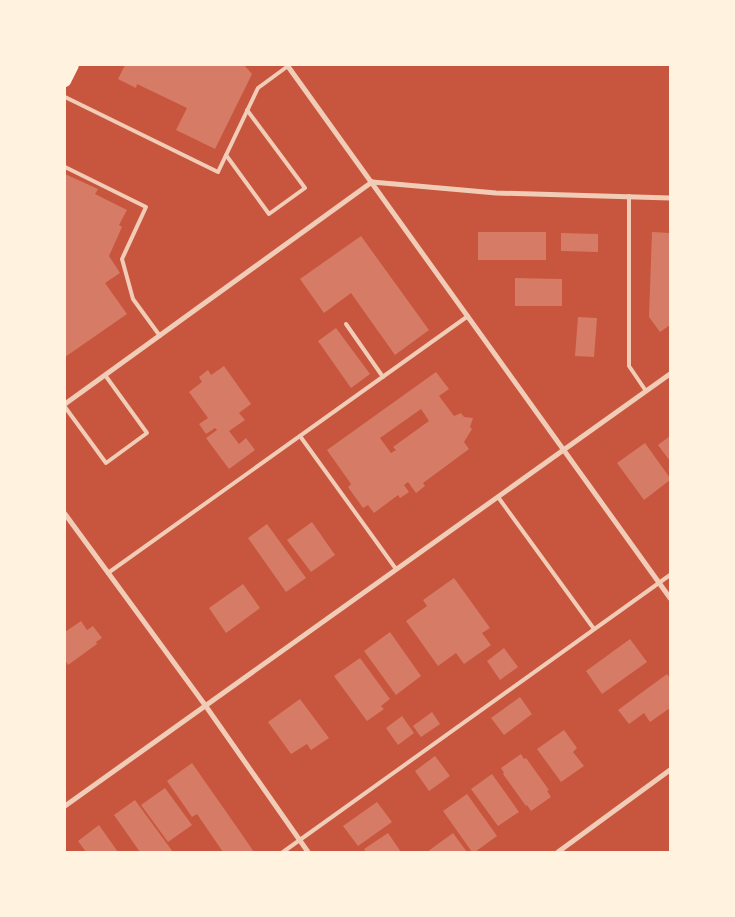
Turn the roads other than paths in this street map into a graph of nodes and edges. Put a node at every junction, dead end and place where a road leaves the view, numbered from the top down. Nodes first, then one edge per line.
1 (73, 65) edge
2 (287, 66) edge
3 (65, 81) edge
4 (65, 97) edge
5 (248, 110) junction
6 (226, 155) junction
7 (65, 167) edge
8 (372, 182) junction
9 (629, 196) junction
10 (670, 198) edge
11 (468, 316) junction
12 (346, 324) dead end
13 (160, 336) junction
14 (670, 374) edge
15 (105, 375) junction
16 (383, 377) junction
17 (646, 391) junction
18 (65, 405) edge
19 (300, 436) junction
20 (564, 450) junction
21 (498, 497) junction
22 (65, 514) edge
23 (396, 569) junction
24 (108, 573) junction
25 (670, 574) edge
26 (659, 582) junction
27 (670, 598) edge
28 (594, 629) junction
29 (205, 705) junction
30 (670, 770) edge
31 (65, 806) edge
32 (300, 840) junction
33 (283, 852) edge
34 (308, 852) edge
35 (558, 852) edge

1 - 3 main road
2 - 5 lane
2 - 8 street
4 - 6 lane
5 - 6 lane
5 - 6 lane
7 - 13 lane
8 - 9 street
8 - 11 street
8 - 13 street
9 - 10 street
9 - 17 lane
11 - 16 lane
11 - 20 street
12 - 16 lane
13 - 15 street
14 - 17 street
15 - 18 street
15 - 18 lane
16 - 19 lane
17 - 20 street
19 - 23 lane
19 - 24 lane
20 - 21 street
20 - 26 street
21 - 23 street
21 - 28 lane
22 - 24 street
23 - 29 street
24 - 29 street
25 - 26 lane
26 - 27 street
26 - 28 lane
28 - 32 lane
29 - 31 street
29 - 32 street
30 - 35 street
32 - 33 lane
32 - 34 street

